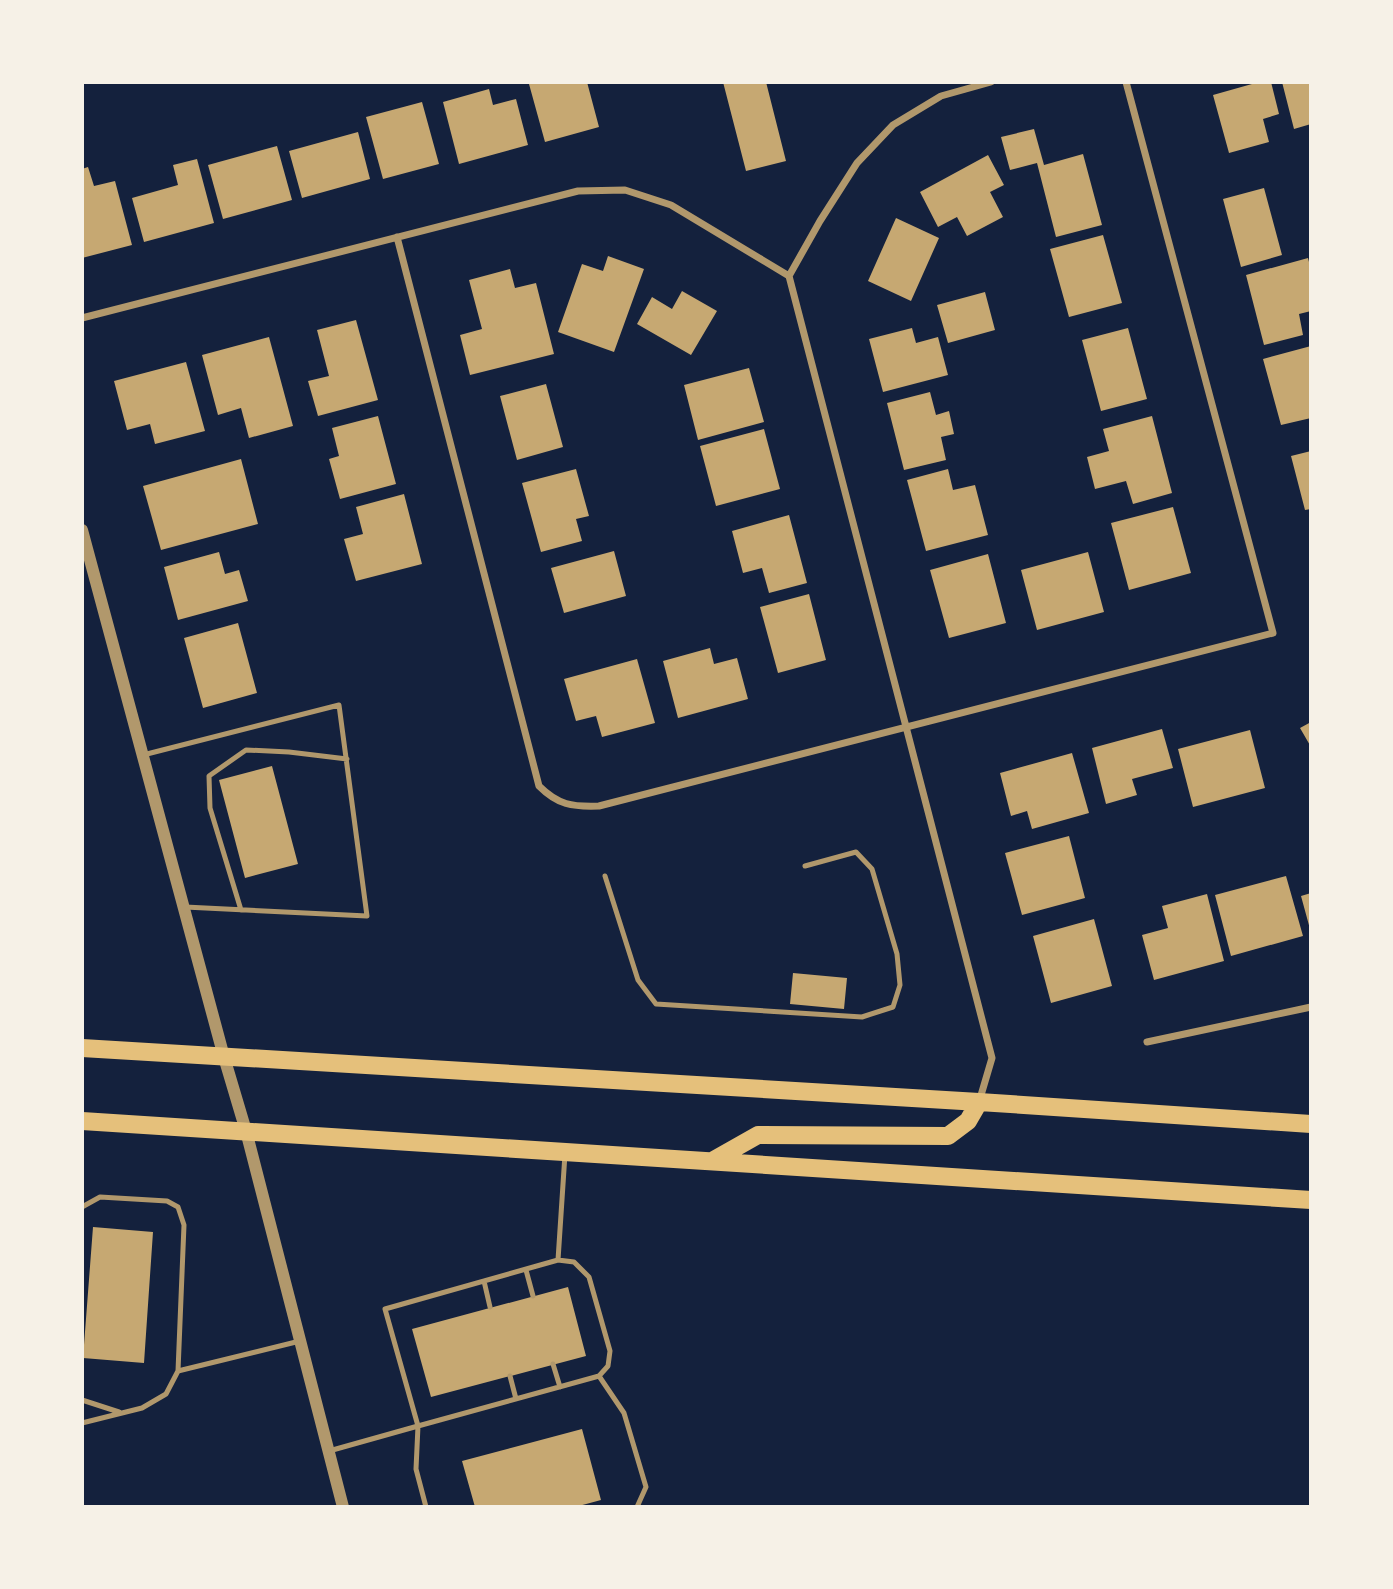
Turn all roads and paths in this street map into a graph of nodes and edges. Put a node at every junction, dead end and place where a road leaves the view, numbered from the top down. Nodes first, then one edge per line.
1 (991, 82) edge
2 (1126, 82) edge
3 (397, 237) junction
4 (789, 276) junction
5 (82, 318) edge
6 (82, 530) edge
7 (907, 725) junction
8 (143, 755) junction
9 (347, 759) junction
10 (805, 866) dead end
11 (605, 876) dead end
12 (184, 907) junction
13 (241, 910) junction
14 (1311, 1007) edge
15 (1147, 1042) dead end
16 (82, 1048) edge
17 (224, 1057) junction
18 (979, 1102) junction
19 (82, 1121) edge
20 (1311, 1124) edge
21 (246, 1131) junction
22 (565, 1153) junction
23 (712, 1161) junction
24 (1311, 1200) edge
25 (82, 1207) edge
26 (558, 1260) junction
27 (526, 1270) junction
28 (484, 1281) junction
29 (533, 1296) dead end
30 (491, 1307) dead end
31 (300, 1341) junction
32 (553, 1364) dead end
33 (178, 1371) junction
34 (509, 1376) dead end
35 (599, 1376) junction
36 (560, 1387) junction
37 (516, 1399) junction
38 (82, 1400) edge
39 (93, 1405) junction
40 (82, 1409) edge
41 (122, 1413) junction
42 (82, 1423) edge
43 (418, 1426) junction
44 (329, 1451) junction
45 (343, 1507) edge
46 (426, 1507) edge
47 (637, 1507) edge

1 - 4 street
2 - 7 street
3 - 4 street
3 - 5 street
3 - 7 street
4 - 7 street
6 - 8 street
7 - 18 street
8 - 9 lane
8 - 12 street
9 - 13 lane
9 - 13 lane
10 - 11 lane
12 - 13 lane
12 - 17 street
14 - 15 street
16 - 17 main road
17 - 18 main road
17 - 21 street
18 - 20 main road
18 - 23 main road
19 - 21 main road
21 - 22 main road
21 - 31 street
22 - 23 main road
22 - 26 lane
23 - 24 main road
25 - 33 lane
26 - 27 lane
26 - 35 lane
27 - 28 lane
27 - 29 lane
28 - 30 lane
28 - 43 lane
31 - 33 lane
31 - 44 street
32 - 36 lane
33 - 41 lane
34 - 37 lane
35 - 36 lane
35 - 47 lane
36 - 37 lane
37 - 43 lane
38 - 39 lane
39 - 40 lane
39 - 41 lane
41 - 42 lane
43 - 44 lane
43 - 46 lane
44 - 45 street

